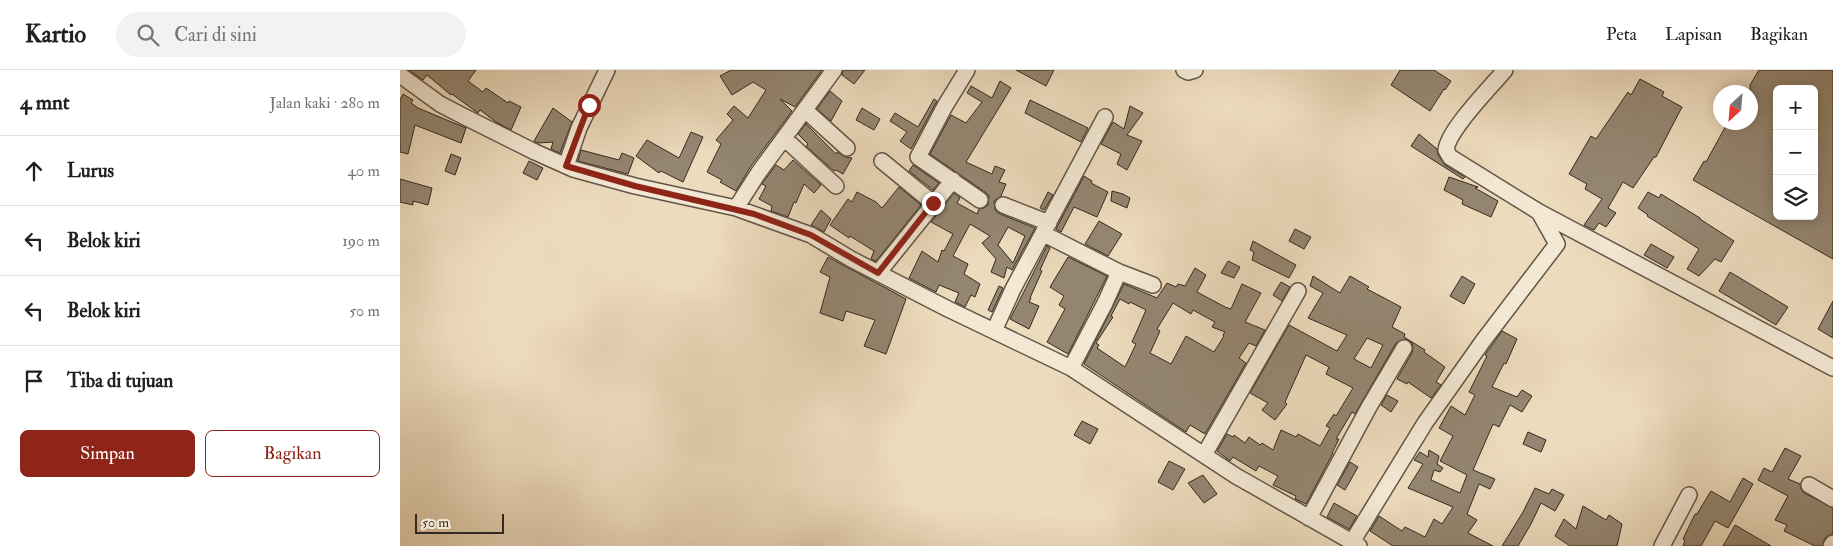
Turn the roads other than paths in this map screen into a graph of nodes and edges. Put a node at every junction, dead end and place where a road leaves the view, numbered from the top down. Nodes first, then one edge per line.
1 (606, 70) edge
2 (834, 70) edge
3 (967, 70) edge
4 (1184, 70) edge
5 (1195, 70) edge
6 (1505, 70) edge
7 (400, 75) edge
8 (805, 110) junction
9 (1105, 117) dead end
10 (784, 138) junction
11 (847, 148) dead end
12 (882, 161) dead end
13 (566, 166) junction
14 (952, 180) junction
15 (836, 186) dead end
16 (980, 200) dead end
17 (933, 203) junction
18 (1002, 205) dead end
19 (736, 208) junction
20 (1538, 212) junction
21 (1047, 229) junction
22 (1119, 272) junction
23 (878, 273) junction
24 (1153, 285) dead end
25 (1298, 291) dead end
26 (994, 331) junction
27 (1404, 348) dead end
28 (1071, 368) junction
29 (1833, 368) edge
30 (1204, 455) junction
31 (1809, 486) dead end
32 (1689, 495) dead end
33 (1833, 499) edge
34 (1309, 518) junction
35 (1355, 544) edge
36 (1662, 546) edge

1 - 13 street
2 - 8 street
3 - 14 street
4 - 5 street
6 - 20 street
7 - 13 street
8 - 10 street
8 - 11 street
9 - 21 street
10 - 15 street
10 - 19 street
12 - 17 street
13 - 19 street
14 - 16 street
14 - 17 street
17 - 23 street
18 - 21 street
19 - 23 street
20 - 29 street
20 - 35 street
21 - 22 street
21 - 26 street
22 - 24 street
22 - 28 street
23 - 26 street
25 - 30 street
26 - 28 street
27 - 34 street
28 - 30 street
30 - 34 street
31 - 33 street
32 - 36 street
34 - 35 street

